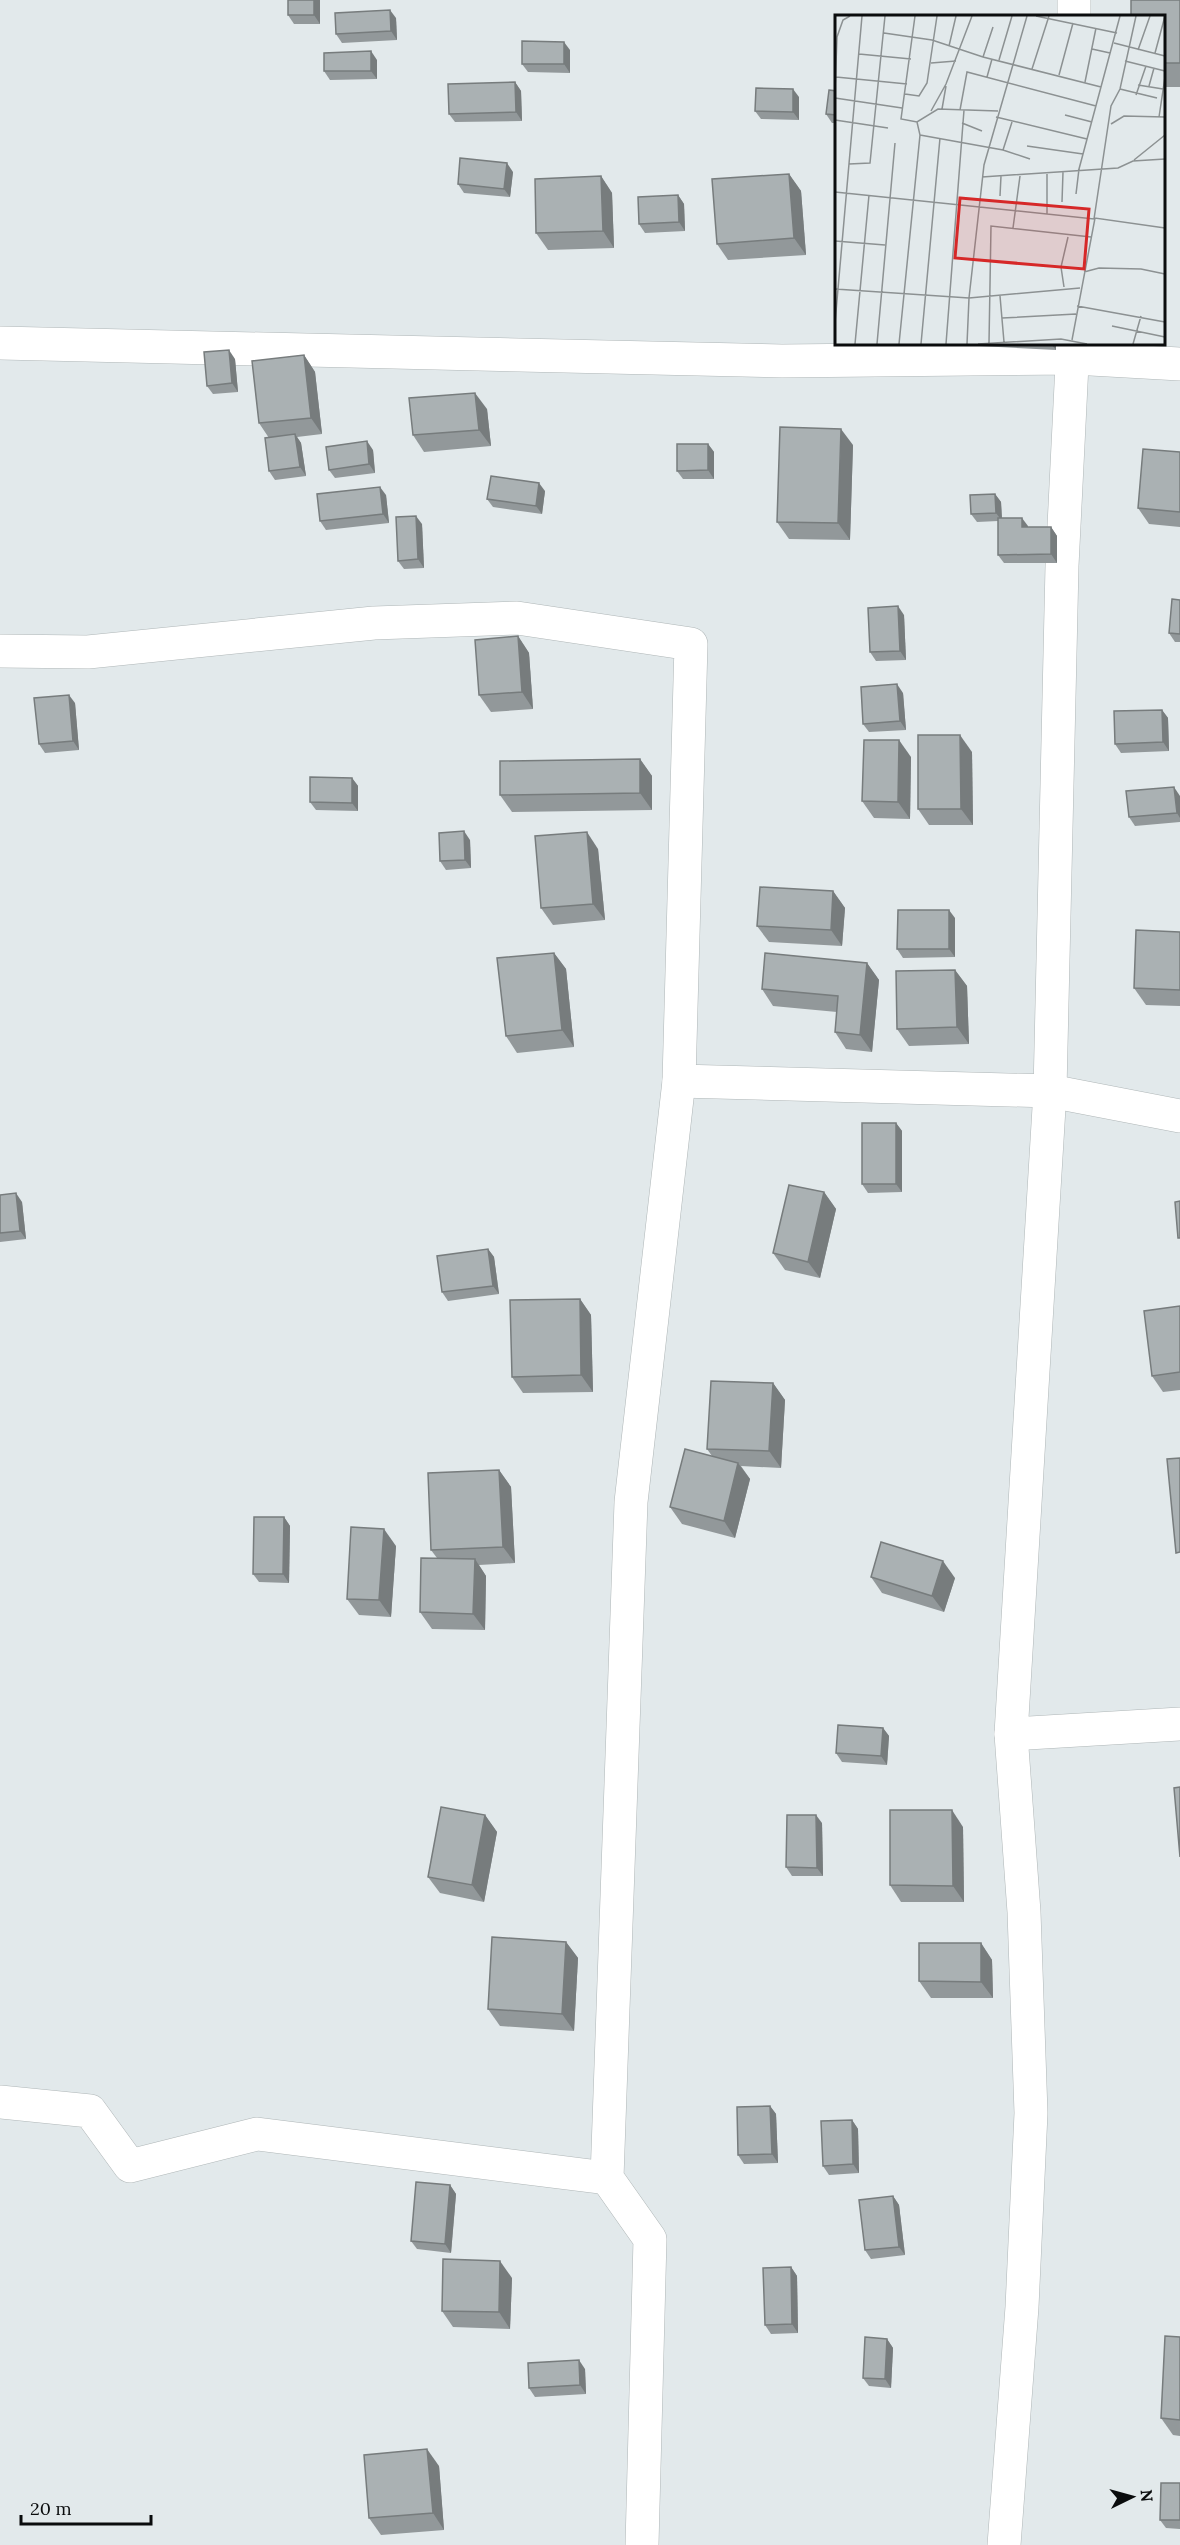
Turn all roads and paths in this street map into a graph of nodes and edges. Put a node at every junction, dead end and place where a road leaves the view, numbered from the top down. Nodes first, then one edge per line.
1 (0, 343) edge
2 (1073, 351) edge
3 (1180, 364) edge
4 (0, 651) edge
5 (679, 1082) junction
6 (1050, 1091) junction
7 (1180, 1116) edge
8 (1180, 1724) edge
9 (1011, 1734) junction
10 (0, 2102) edge
11 (607, 2178) junction
12 (642, 2545) edge
13 (1004, 2545) edge

1 - 2 street
2 - 3 street
2 - 6 street
4 - 5 street
5 - 6 street
5 - 11 street
6 - 7 street
6 - 9 street
8 - 9 street
9 - 13 street
10 - 11 street
11 - 12 street

